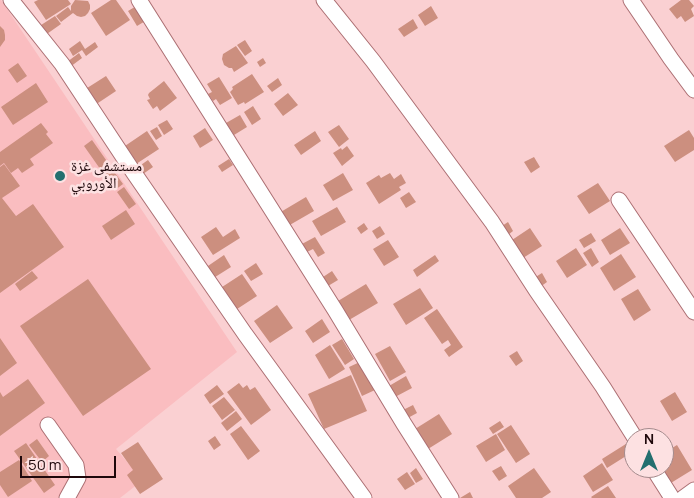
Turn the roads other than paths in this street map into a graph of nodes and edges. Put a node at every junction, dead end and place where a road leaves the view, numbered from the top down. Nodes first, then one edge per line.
1 (139, 0) edge
2 (324, 0) edge
3 (631, 0) edge
4 (17, 2) edge
5 (694, 90) edge
6 (619, 200) dead end
7 (694, 312) edge
8 (48, 426) dead end
9 (629, 428) edge
10 (659, 478) edge
11 (694, 490) edge
12 (67, 498) edge
13 (364, 498) edge
14 (451, 498) edge
15 (672, 498) edge
16 (683, 498) edge

1 - 14 street
2 - 9 street
3 - 5 street
4 - 13 street
6 - 7 street
8 - 12 street
10 - 15 street
11 - 16 street

